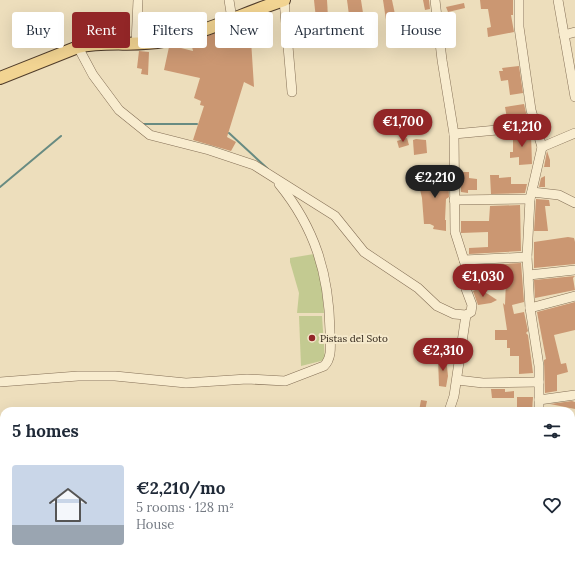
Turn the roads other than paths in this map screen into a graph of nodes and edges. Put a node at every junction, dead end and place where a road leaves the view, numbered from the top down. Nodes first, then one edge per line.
1 (138, 0) edge
2 (229, 0) edge
3 (284, 0) edge
4 (435, 0) edge
5 (519, 0) edge
6 (558, 0) edge
7 (231, 12) edge
8 (251, 12) edge
9 (215, 24) edge
10 (575, 32) edge
11 (564, 35) junction
12 (130, 44) edge
13 (136, 44) junction
14 (75, 48) edge
15 (79, 48) edge
16 (0, 78) edge
17 (292, 92) dead end
18 (575, 97) edge
19 (497, 130) dead end
20 (575, 133) edge
21 (454, 134) junction
22 (542, 147) junction
23 (274, 177) junction
24 (531, 195) junction
25 (454, 200) junction
26 (575, 203) edge
27 (527, 257) junction
28 (464, 260) junction
29 (575, 270) edge
30 (529, 276) junction
31 (575, 296) edge
32 (530, 308) junction
33 (466, 315) junction
34 (457, 380) junction
35 (0, 382) edge
36 (539, 382) junction
37 (575, 395) edge
38 (539, 400) junction
39 (450, 407) edge
40 (539, 407) edge

1 - 13 street
2 - 7 street
3 - 8 main road
3 - 17 street
4 - 21 street
5 - 22 street
6 - 11 street
9 - 13 main road
10 - 11 street
11 - 18 street
12 - 13 main road
14 - 16 main road
15 - 23 street
19 - 21 street
20 - 22 street
21 - 25 street
22 - 24 street
23 - 33 street
23 - 35 street
24 - 25 street
24 - 26 street
24 - 27 street
25 - 28 street
27 - 28 street
27 - 30 street
28 - 33 street
29 - 30 street
30 - 32 street
31 - 32 street
32 - 36 street
33 - 34 street
34 - 36 street
34 - 39 street
36 - 38 street
37 - 38 street
38 - 40 street

